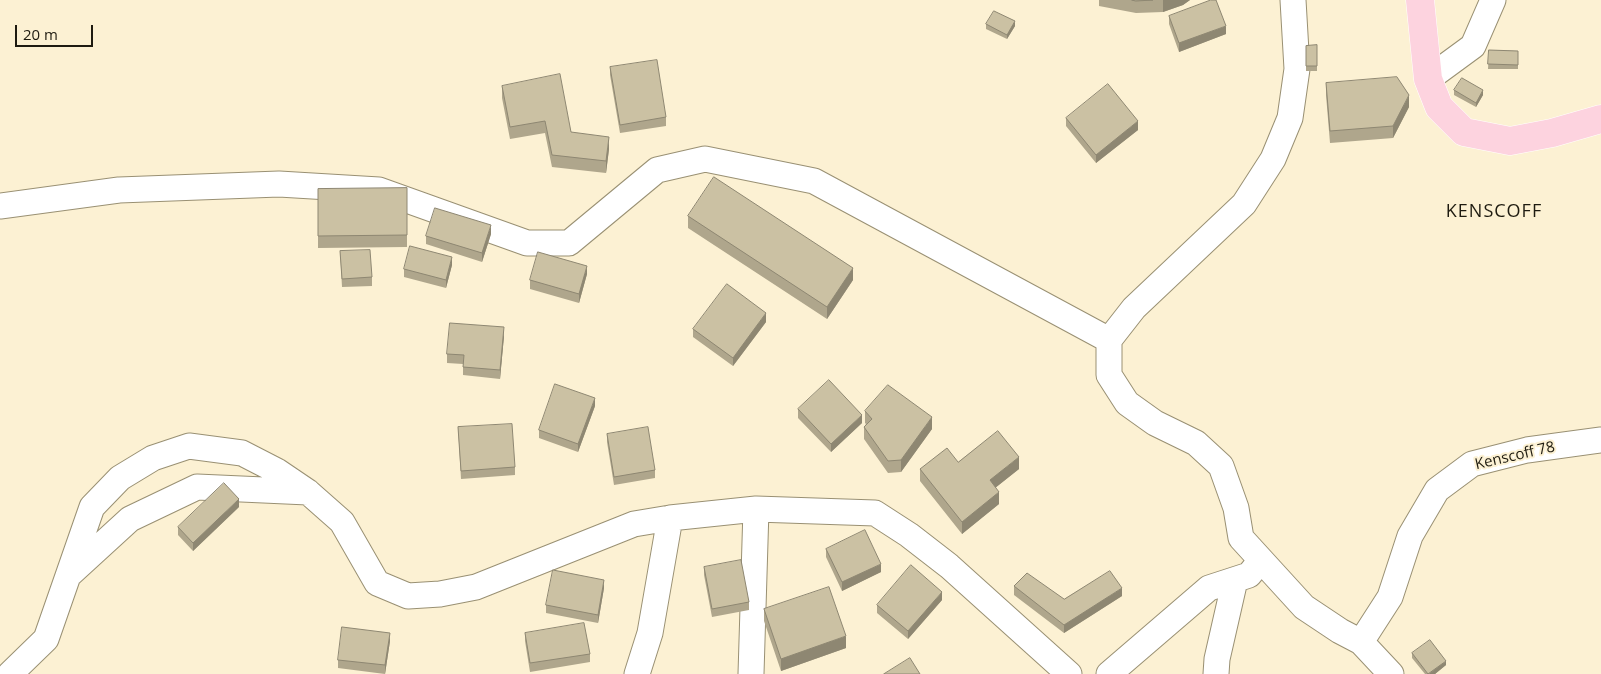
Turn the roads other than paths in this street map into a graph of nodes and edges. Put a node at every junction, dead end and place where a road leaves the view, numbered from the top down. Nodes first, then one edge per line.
1 (1293, 0) edge
2 (1420, 0) edge
3 (1492, 0) edge
4 (1428, 79) junction
5 (1601, 119) edge
6 (0, 206) edge
7 (1109, 340) junction
8 (1601, 440) edge
9 (308, 492) junction
10 (756, 509) junction
11 (670, 518) junction
12 (1261, 560) junction
13 (70, 574) junction
14 (1235, 580) junction
15 (1361, 642) junction
16 (10, 674) edge
17 (637, 674) edge
18 (752, 674) edge
19 (1068, 674) edge
20 (1109, 674) edge
21 (1216, 674) edge
22 (1391, 674) edge

1 - 7 street
2 - 4 main road
3 - 4 street
4 - 5 main road
6 - 7 street
7 - 12 street
8 - 15 street, Kenscoff 78
9 - 11 street
9 - 13 street
9 - 13 street
10 - 11 street
10 - 18 street
10 - 19 street
11 - 17 street
12 - 14 street
12 - 15 street
13 - 16 street
14 - 20 street
14 - 21 street
15 - 22 street

